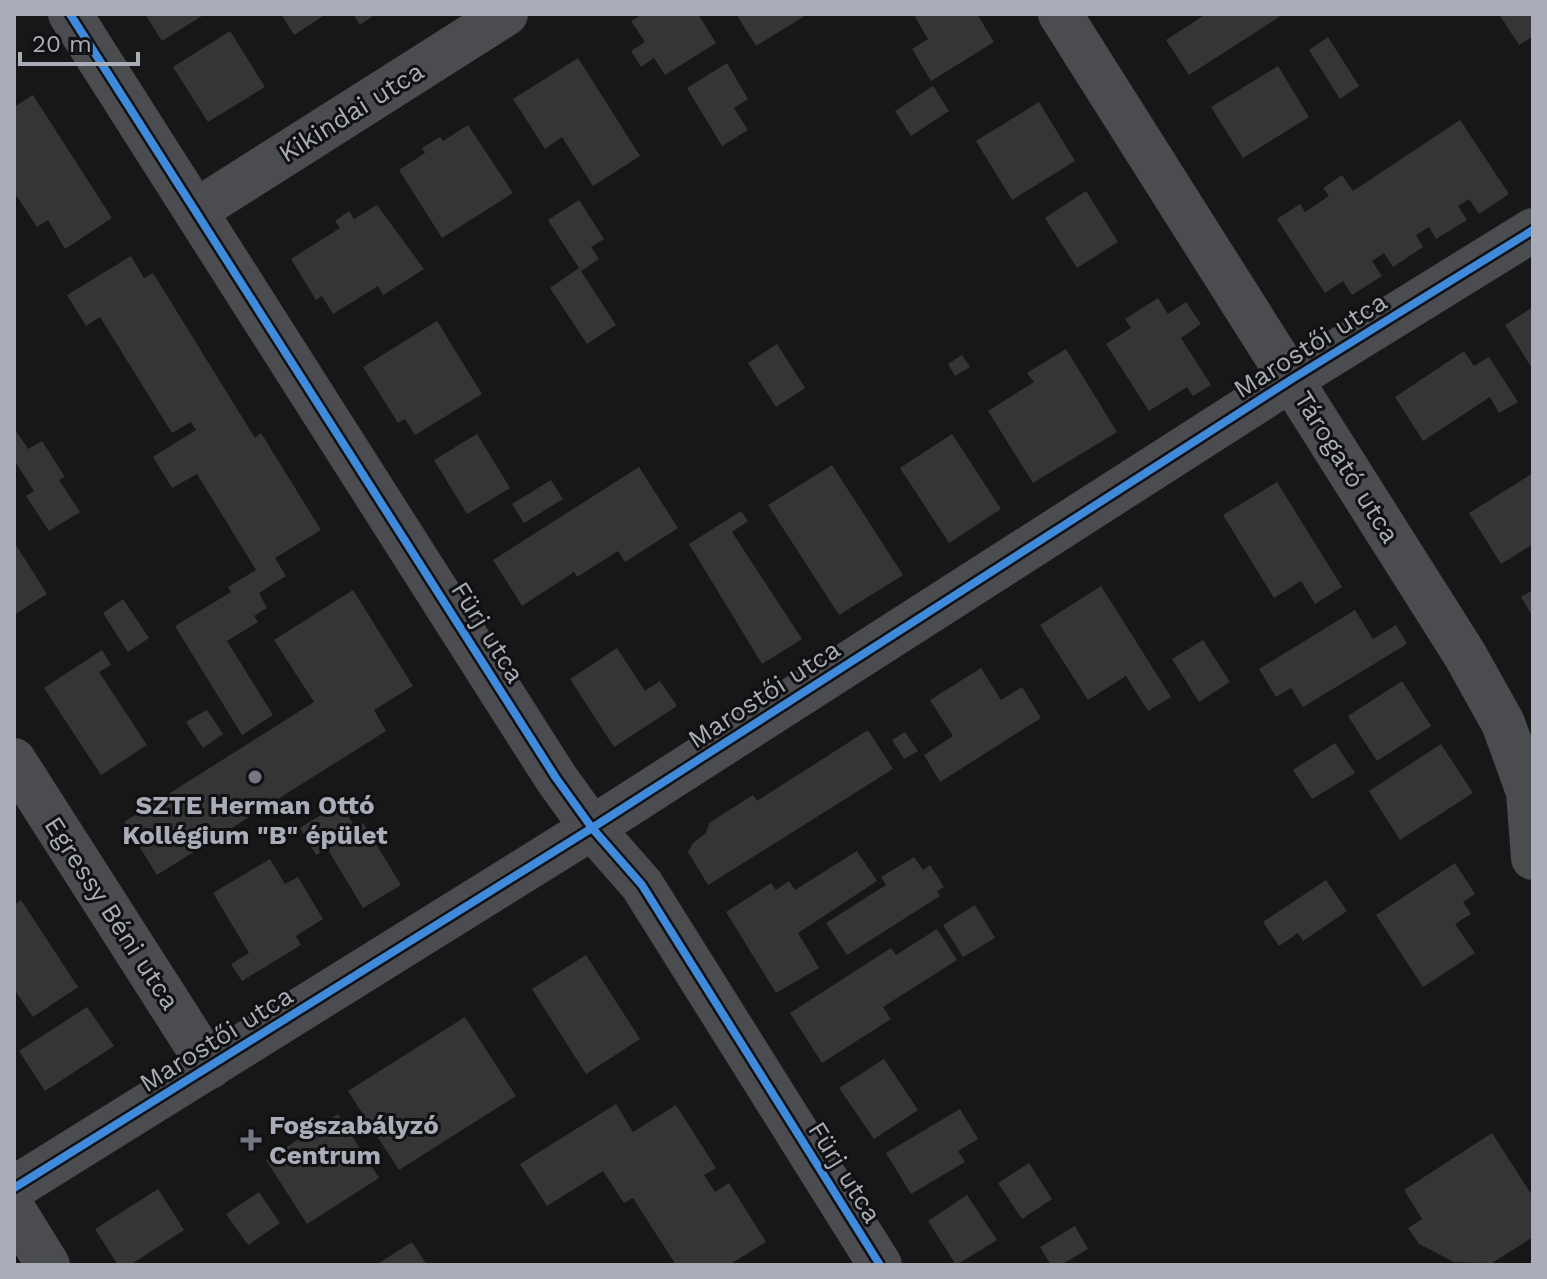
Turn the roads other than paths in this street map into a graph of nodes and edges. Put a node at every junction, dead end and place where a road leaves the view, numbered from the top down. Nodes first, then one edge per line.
1 (70, 14) edge
2 (506, 14) edge
3 (1060, 14) edge
4 (197, 210) junction
5 (1533, 230) edge
6 (1292, 379) junction
7 (14, 760) edge
8 (592, 828) junction
9 (1533, 858) edge
10 (210, 1067) junction
11 (14, 1188) edge
12 (14, 1210) edge
13 (48, 1265) edge
14 (880, 1265) edge

1 - 4 street, Fürj utca
2 - 4 street, Kikindai utca
3 - 6 street, Tárogató utca
4 - 8 street, Fürj utca
5 - 6 street, Marostői utca
6 - 8 street, Marostői utca
6 - 9 street, Tárogató utca
7 - 10 street, Egressy Béni utca
8 - 10 street, Marostői utca
8 - 14 street, Fürj utca
10 - 11 street, Marostői utca
12 - 13 street

